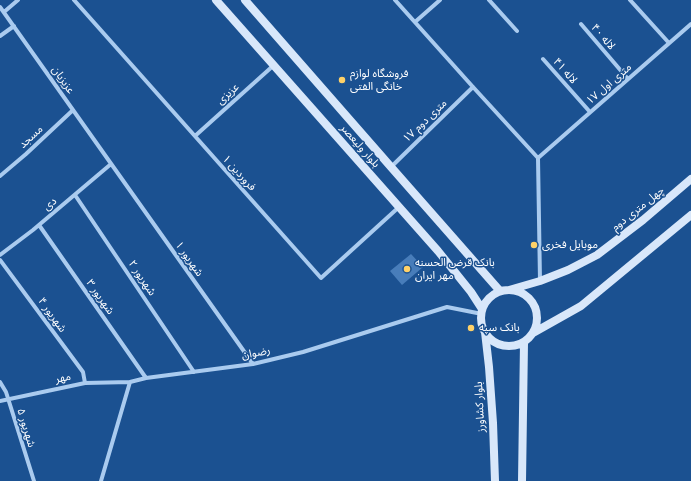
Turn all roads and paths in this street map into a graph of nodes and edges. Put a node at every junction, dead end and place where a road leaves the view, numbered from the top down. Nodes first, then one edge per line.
1 (18, 0) edge
2 (74, 0) edge
3 (216, 0) edge
4 (245, 0) edge
5 (395, 0) edge
6 (440, 0) edge
7 (489, 0) edge
8 (630, 0) edge
9 (0, 7) edge
10 (4, 12) junction
11 (415, 22) junction
12 (581, 24) dead end
13 (691, 24) edge
14 (14, 26) junction
15 (517, 31) dead end
16 (0, 36) edge
17 (669, 43) junction
18 (543, 59) dead end
19 (274, 66) junction
20 (628, 79) junction
21 (473, 87) junction
22 (73, 110) junction
23 (590, 112) junction
24 (195, 136) junction
25 (538, 158) junction
26 (111, 164) junction
27 (391, 167) junction
28 (0, 176) edge
29 (691, 179) edge
30 (75, 194) junction
31 (399, 207) junction
32 (691, 215) edge
33 (39, 225) junction
34 (0, 255) edge
35 (0, 260) edge
36 (540, 281) junction
37 (505, 291) junction
38 (482, 311) junction
39 (485, 332) junction
40 (533, 333) junction
41 (524, 342) junction
42 (253, 364) junction
43 (194, 372) junction
44 (146, 378) junction
45 (0, 382) edge
46 (130, 382) junction
47 (85, 383) junction
48 (8, 400) junction
49 (0, 401) edge
50 (34, 481) edge
51 (101, 481) edge
52 (495, 481) edge
53 (522, 481) edge

1 - 10 street
2 - 24 street, فروردین ۱
3 - 19 main road, بلوار ولیعصر
4 - 27 main road, بلوار ولیعصر
5 - 11 street
6 - 11 street
7 - 15 street
8 - 17 street
9 - 10 street, عزیزیان
10 - 14 street, عزیزیان
11 - 21 street
12 - 20 street, لاله ۴۰
13 - 17 street, ۱۷ متری اول
14 - 16 street
14 - 22 street, عزیزیان
17 - 20 street, ۱۷ متری اول
18 - 23 street, لاله ۴۱
19 - 24 street, عزیزی
19 - 31 main road, بلوار ولیعصر
20 - 23 street, ۱۷ متری اول
21 - 25 street
21 - 27 street, ۱۷ متری دوم
22 - 26 street, عزیزیان
22 - 28 street, مسجد
23 - 25 street, ۱۷ متری اول
24 - 31 street, فروردین ۱
25 - 36 street
26 - 30 street, دی
26 - 42 street, شهریور ۱
27 - 37 main road, بلوار ولیعصر
29 - 36 main road, چهل متری دوم
30 - 33 street, دی
30 - 43 street, شهریور ۲
31 - 38 main road, بلوار ولیعصر
32 - 40 main road
33 - 34 street, دی
33 - 44 street, شهریور ۳
35 - 47 street, شهریور ۴
36 - 37 main road, چهل متری دوم
37 - 38 main road
37 - 40 main road
38 - 39 main road
38 - 42 street, رضوان
39 - 41 main road
39 - 52 main road, بلوار کشاورز
40 - 41 main road
41 - 53 main road
42 - 43 street, رضوان
43 - 44 street, رضوان
44 - 46 street, رضوان
45 - 48 street, شهریور ۵
46 - 47 street, مهر
46 - 51 street
47 - 48 street, مهر
48 - 49 street, مهر
48 - 50 street, شهریور ۵

